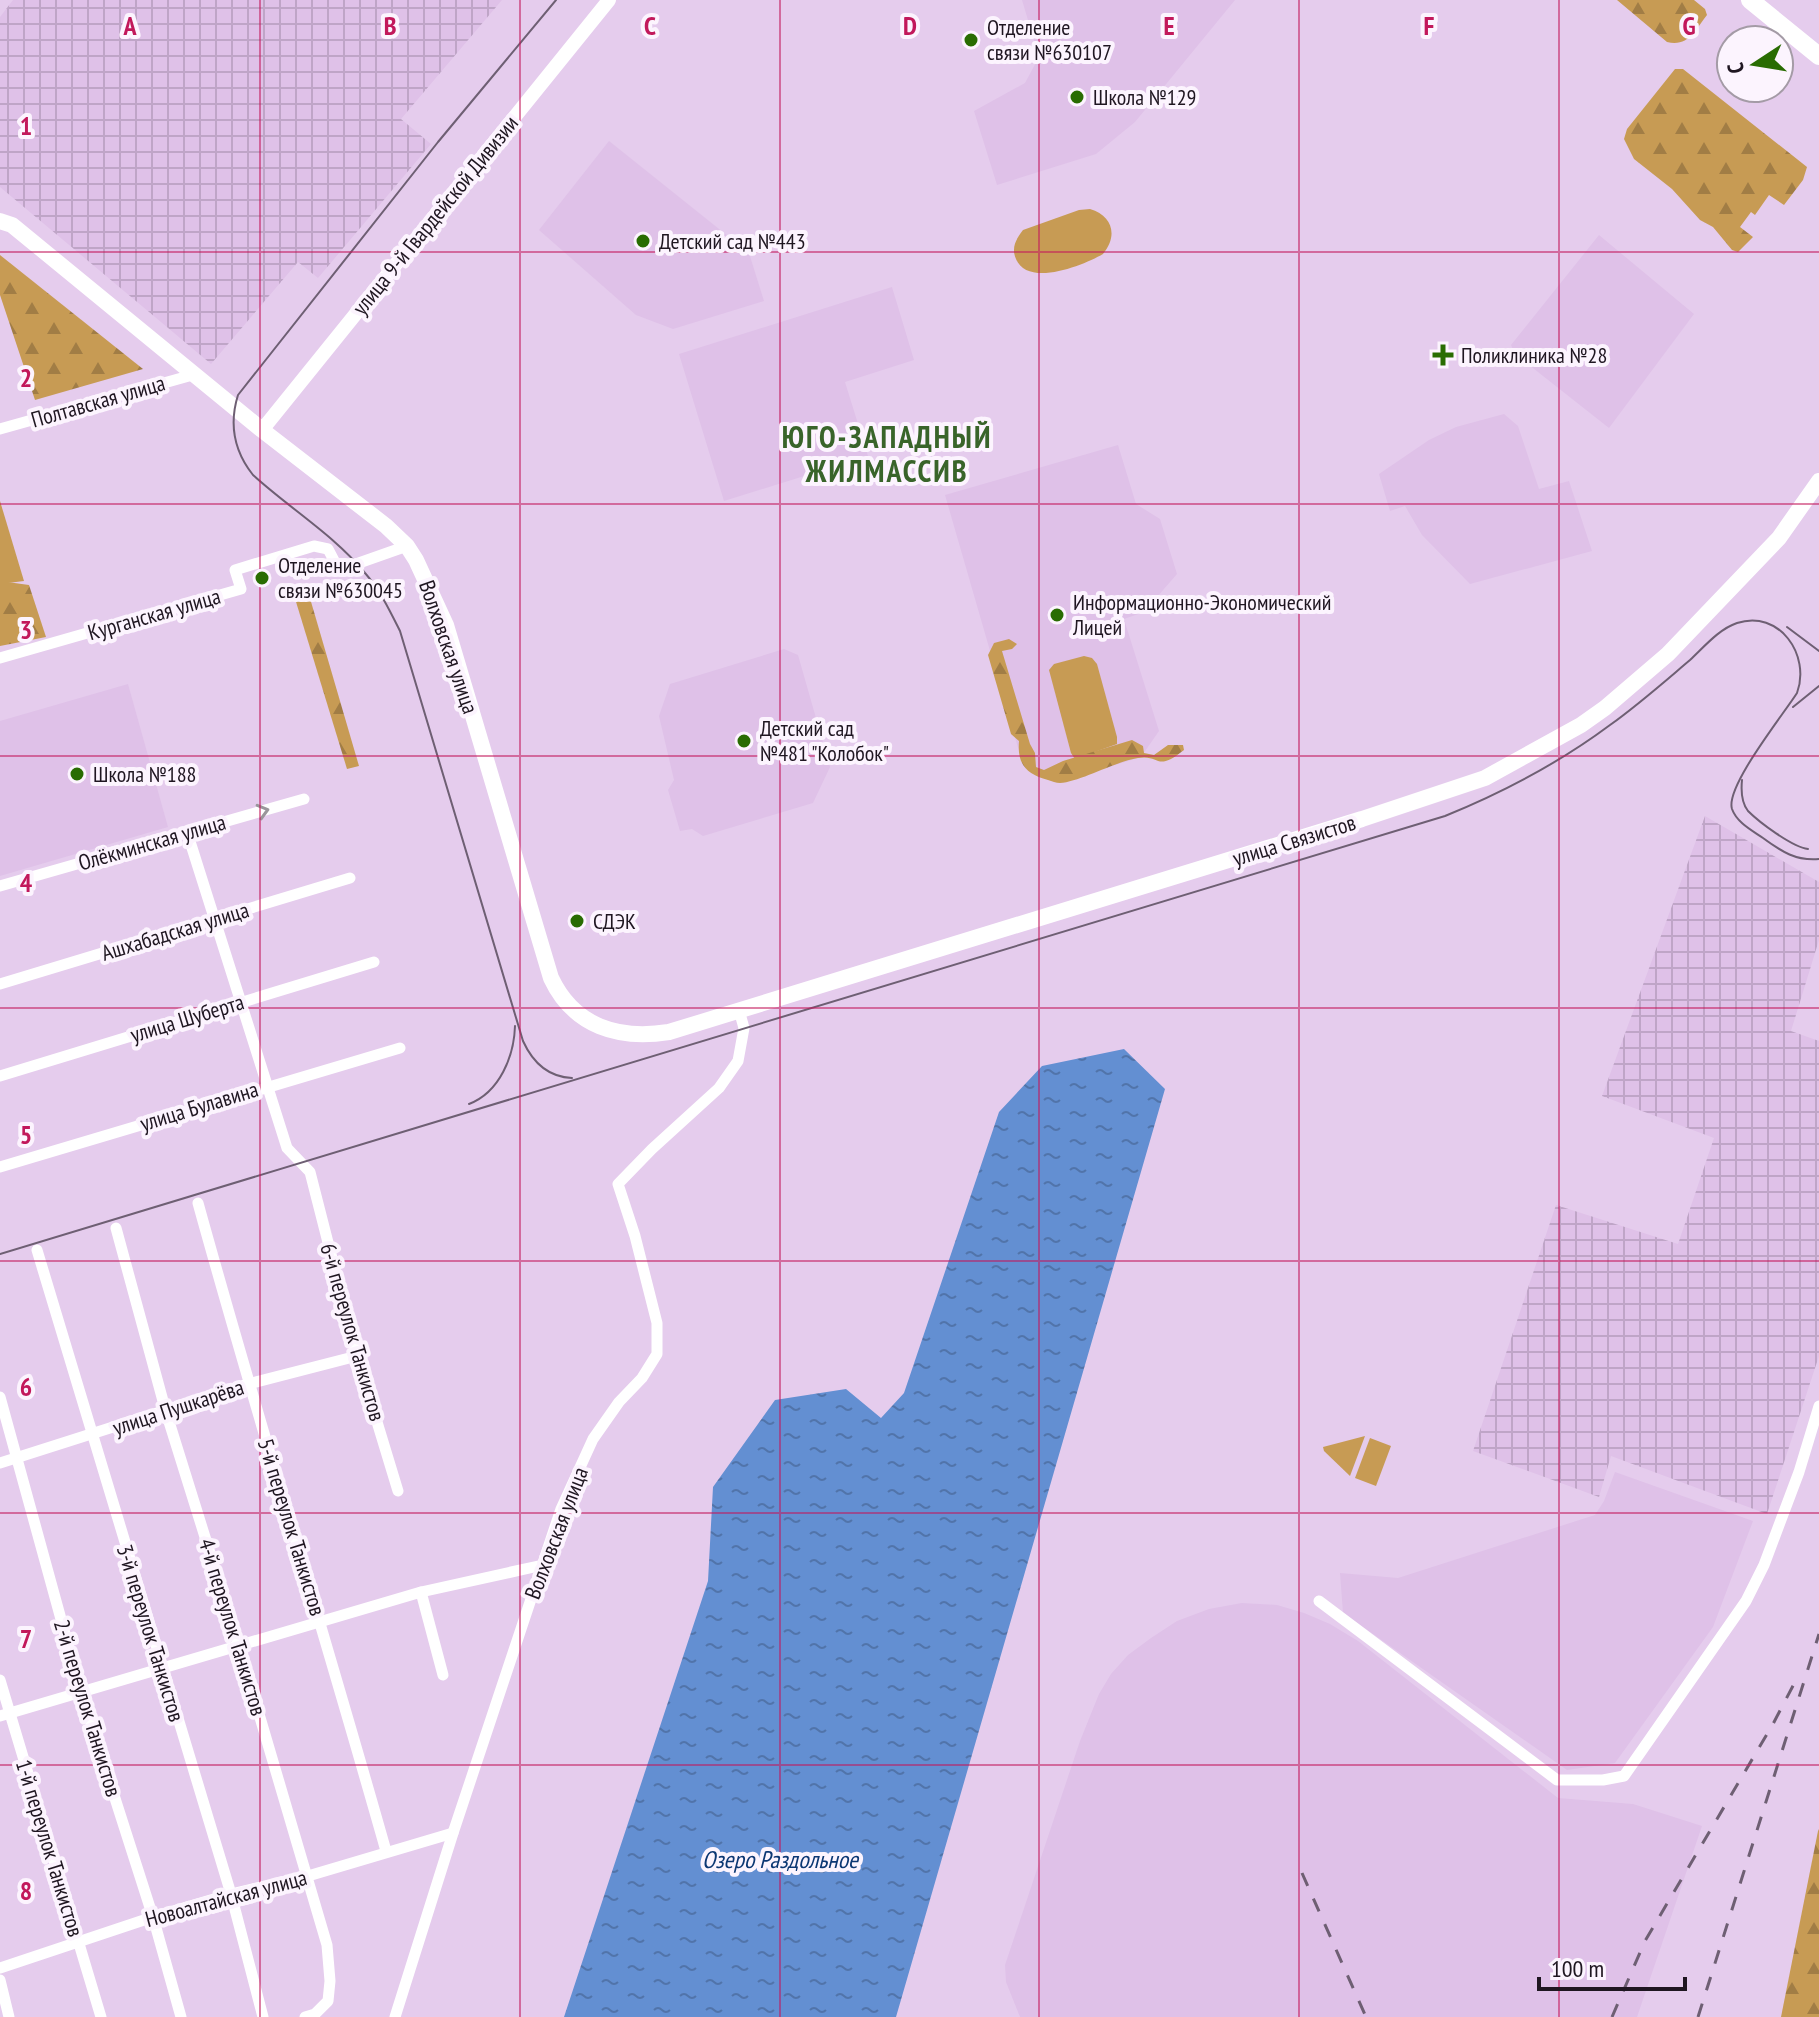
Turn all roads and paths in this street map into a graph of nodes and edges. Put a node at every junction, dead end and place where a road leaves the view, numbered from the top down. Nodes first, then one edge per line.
1 (609, 0) edge
2 (1750, 0) edge
3 (1819, 56) edge
4 (0, 221) edge
5 (196, 374) junction
6 (0, 429) edge
7 (262, 430) junction
8 (1819, 481) edge
9 (407, 546) junction
10 (0, 658) edge
11 (304, 799) dead end
12 (187, 832) junction
13 (350, 878) dead end
14 (0, 886) edge
15 (216, 919) junction
16 (374, 962) dead end
17 (0, 984) edge
18 (241, 1001) junction
19 (739, 1010) junction
20 (669, 1032) joint
21 (400, 1048) dead end
22 (0, 1076) edge
23 (268, 1085) junction
24 (0, 1167) edge
25 (198, 1203) dead end
26 (116, 1228) dead end
27 (37, 1250) dead end
28 (357, 1356) junction
29 (248, 1384) junction
30 (0, 1397) edge
31 (1819, 1406) edge
32 (166, 1412) junction
33 (91, 1435) junction
34 (17, 1458) junction
35 (0, 1463) edge
36 (398, 1491) dead end
37 (543, 1565) junction
38 (421, 1592) junction
39 (1319, 1601) dead end
40 (321, 1621) junction
41 (239, 1646) junction
42 (161, 1669) junction
43 (443, 1675) dead end
44 (0, 1680) edge
45 (81, 1692) junction
46 (5, 1715) edge
47 (453, 1833) junction
48 (386, 1851) junction
49 (308, 1876) junction
50 (231, 1894) junction
51 (153, 1917) junction
52 (78, 1942) junction
53 (0, 1968) edge
54 (0, 1980) edge
55 (9, 2017) edge
56 (101, 2017) edge
57 (181, 2017) edge
58 (263, 2017) edge
59 (305, 2017) edge
60 (395, 2017) edge

1 - 7 street, улица 9-й Гвардейской Дивизии
2 - 3 main road
4 - 5 main road, Волховская улица
5 - 6 street, Полтавская улица
5 - 7 main road, Волховская улица
7 - 9 main road, Волховская улица
8 - 19 main road, улица Связистов
9 - 10 street, Курганская улица
9 - 20 main road, Волховская улица
12 -> 11 street, Олёкминская улица
12 - 14 street, Олёкминская улица
12 - 15 street
13 - 15 street, Ашхабадская улица
15 - 17 street, Ашхабадская улица
15 - 18 street
16 - 18 street, улица Шуберта
18 - 22 street, улица Шуберта
18 - 23 street
19 - 20 main road, улица Связистов
19 - 37 street, Волховская улица
21 - 23 street, улица Булавина
23 - 24 street, улица Булавина
23 - 28 street, 6-й переулок Танкистов
25 - 29 street, 5-й переулок Танкистов
26 - 32 street, 4-й переулок Танкистов
27 - 33 street, 3-й переулок Танкистов
28 - 29 street, улица Пушкарёва
28 - 36 street, 6-й переулок Танкистов
29 - 32 street, улица Пушкарёва
29 - 40 street, 5-й переулок Танкистов
30 - 34 street, 2-й переулок Танкистов
31 - 39 street
32 - 33 street, улица Пушкарёва
32 - 41 street, 4-й переулок Танкистов
33 - 34 street, улица Пушкарёва
33 - 42 street, 3-й переулок Танкистов
34 - 35 street, улица Пушкарёва
34 - 45 street, 2-й переулок Танкистов
37 - 38 street
37 - 47 street, Волховская улица
38 - 40 street
38 - 43 street
40 - 41 street
40 - 48 street, 5-й переулок Танкистов
41 - 42 street
41 - 49 street, 4-й переулок Танкистов
42 - 45 street
42 - 50 street, 3-й переулок Танкистов
44 - 46 street, 1-й переулок Танкистов
45 - 46 street
45 - 51 street, 2-й переулок Танкистов
46 - 52 street, 1-й переулок Танкистов
47 - 48 street, Новоалтайская улица
47 - 60 street, Волховская улица
48 - 49 street, Новоалтайская улица
49 - 50 street, Новоалтайская улица
49 - 59 street, 4-й переулок Танкистов
50 - 51 street, Новоалтайская улица
50 - 58 street, 3-й переулок Танкистов
51 - 52 street, Новоалтайская улица
51 - 57 street, 2-й переулок Танкистов
52 - 53 street, Новоалтайская улица
52 - 56 street, 1-й переулок Танкистов
54 - 55 street

